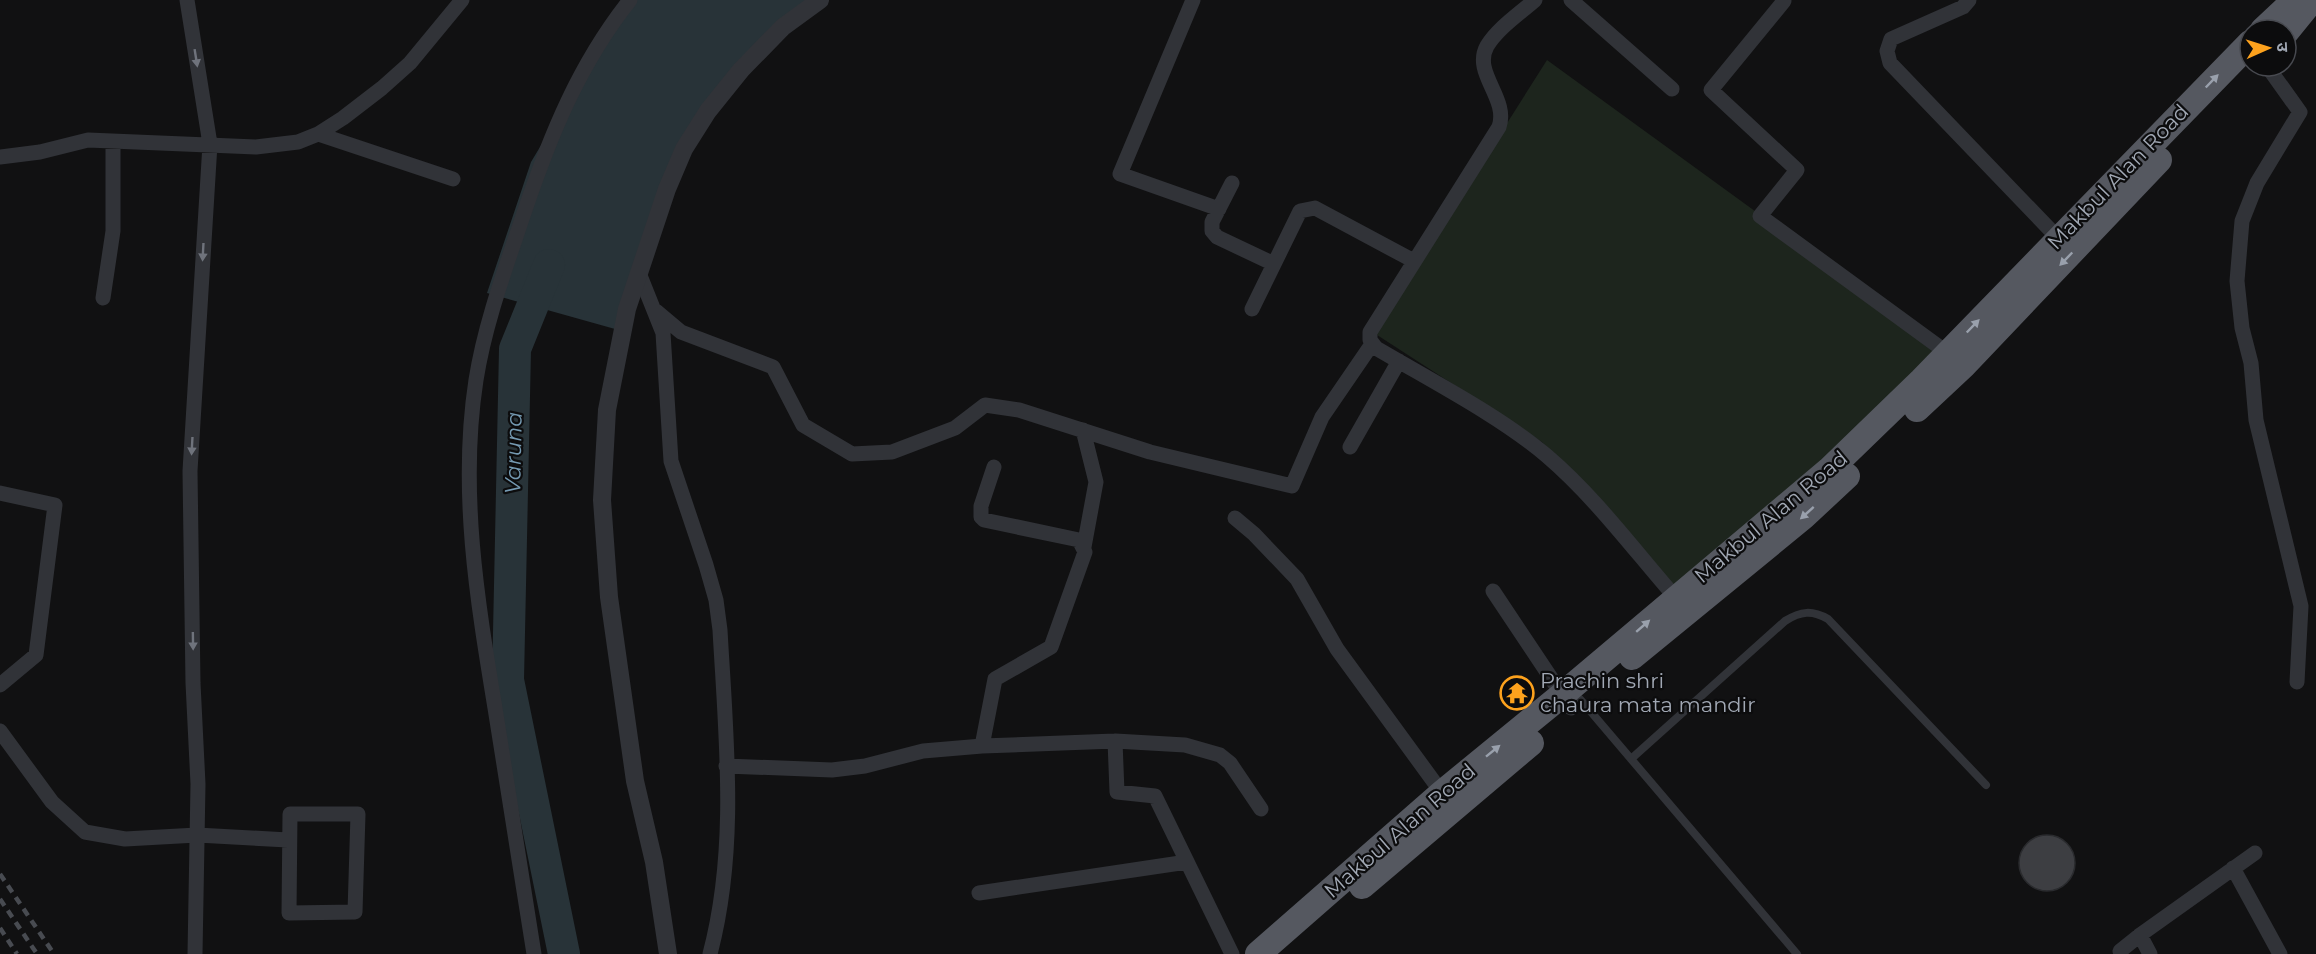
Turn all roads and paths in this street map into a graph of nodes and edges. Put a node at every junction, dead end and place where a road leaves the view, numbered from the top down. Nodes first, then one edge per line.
1 (187, 0) edge
2 (462, 0) edge
3 (630, 0) edge
4 (820, 0) edge
5 (1193, 0) edge
6 (1535, 0) edge
7 (1571, 0) edge
8 (1969, 0) edge
9 (1784, 2) dead end
10 (2294, 9) edge
11 (2281, 18) edge
12 (2238, 55) edge
13 (2240, 78) edge
14 (2276, 78) edge
15 (1672, 89) dead end
16 (318, 134) junction
17 (113, 142) junction
18 (210, 144) junction
19 (0, 157) edge
20 (453, 179) dead end
21 (1232, 183) dead end
22 (1219, 209) junction
23 (2058, 238) junction
24 (1414, 261) junction
25 (1274, 264) junction
26 (639, 273) junction
27 (103, 298) dead end
28 (1252, 309) dead end
29 (656, 311) junction
30 (1372, 344) junction
31 (1955, 359) junction
32 (1399, 361) junction
33 (1083, 430) junction
34 (1350, 447) dead end
35 (994, 467) dead end
36 (0, 493) edge
37 (1236, 518) dead end
38 (1084, 547) junction
39 (1738, 558) junction
40 (1493, 591) dead end
41 (1676, 597) junction
42 (2297, 682) dead end
43 (0, 686) edge
44 (1571, 701) junction
45 (0, 731) edge
46 (1115, 741) junction
47 (982, 746) junction
48 (1630, 759) junction
49 (726, 766) junction
50 (1986, 785) dead end
51 (1448, 801) junction
52 (1261, 809) dead end
53 (197, 835) junction
54 (288, 840) junction
55 (2255, 853) dead end
56 (1187, 862) junction
57 (2233, 868) junction
58 (979, 893) dead end
59 (2140, 934) junction
60 (2120, 951) dead end
61 (195, 954) edge
62 (534, 954) edge
63 (668, 954) edge
64 (710, 954) edge
65 (1232, 954) edge
66 (1258, 954) edge
67 (1282, 954) edge
68 (1797, 954) edge
69 (2150, 954) edge
70 (2280, 954) edge

1 -> 18 street
2 - 16 street
3 - 62 street
4 - 26 street
5 - 22 street
6 - 24 street
7 - 15 street
8 - 23 street
9 - 31 street
10 - 11 highway
23 -> 12 highway, Makbul Alan Road
13 -> 31 highway, Makbul Alan Road
14 - 42 street
16 - 18 street
16 - 20 street
17 - 18 street
17 - 19 street
17 - 27 street
18 -> 53 street
21 - 22 street
22 - 25 street
31 -> 23 highway, Makbul Alan Road
24 - 25 street
24 - 30 street
25 - 28 street
26 - 29 street
26 - 63 street
29 - 33 street
29 - 49 street
30 - 32 street
30 - 33 street
31 - 39 highway, Makbul Alan Road
32 - 34 street
32 - 41 street
33 - 38 street
35 - 38 street
36 - 43 street
37 - 51 street
38 - 47 street
39 - 41 highway, Makbul Alan Road
39 - 44 highway, Makbul Alan Road
40 - 44 street
44 -> 41 highway, Makbul Alan Road
44 - 48 lane
44 - 51 highway, Makbul Alan Road
45 - 53 street
46 - 47 street
46 - 52 street
46 - 56 street
47 - 49 street
48 - 50 lane
48 - 68 lane
49 - 64 street
51 - 66 highway, Makbul Alan Road
51 - 67 highway, Makbul Alan Road
53 - 54 street
53 - 61 street
54 - 54 street
55 - 57 street
56 - 58 street
56 - 65 street
57 - 59 street
57 - 70 street
59 - 60 street
59 - 69 street

